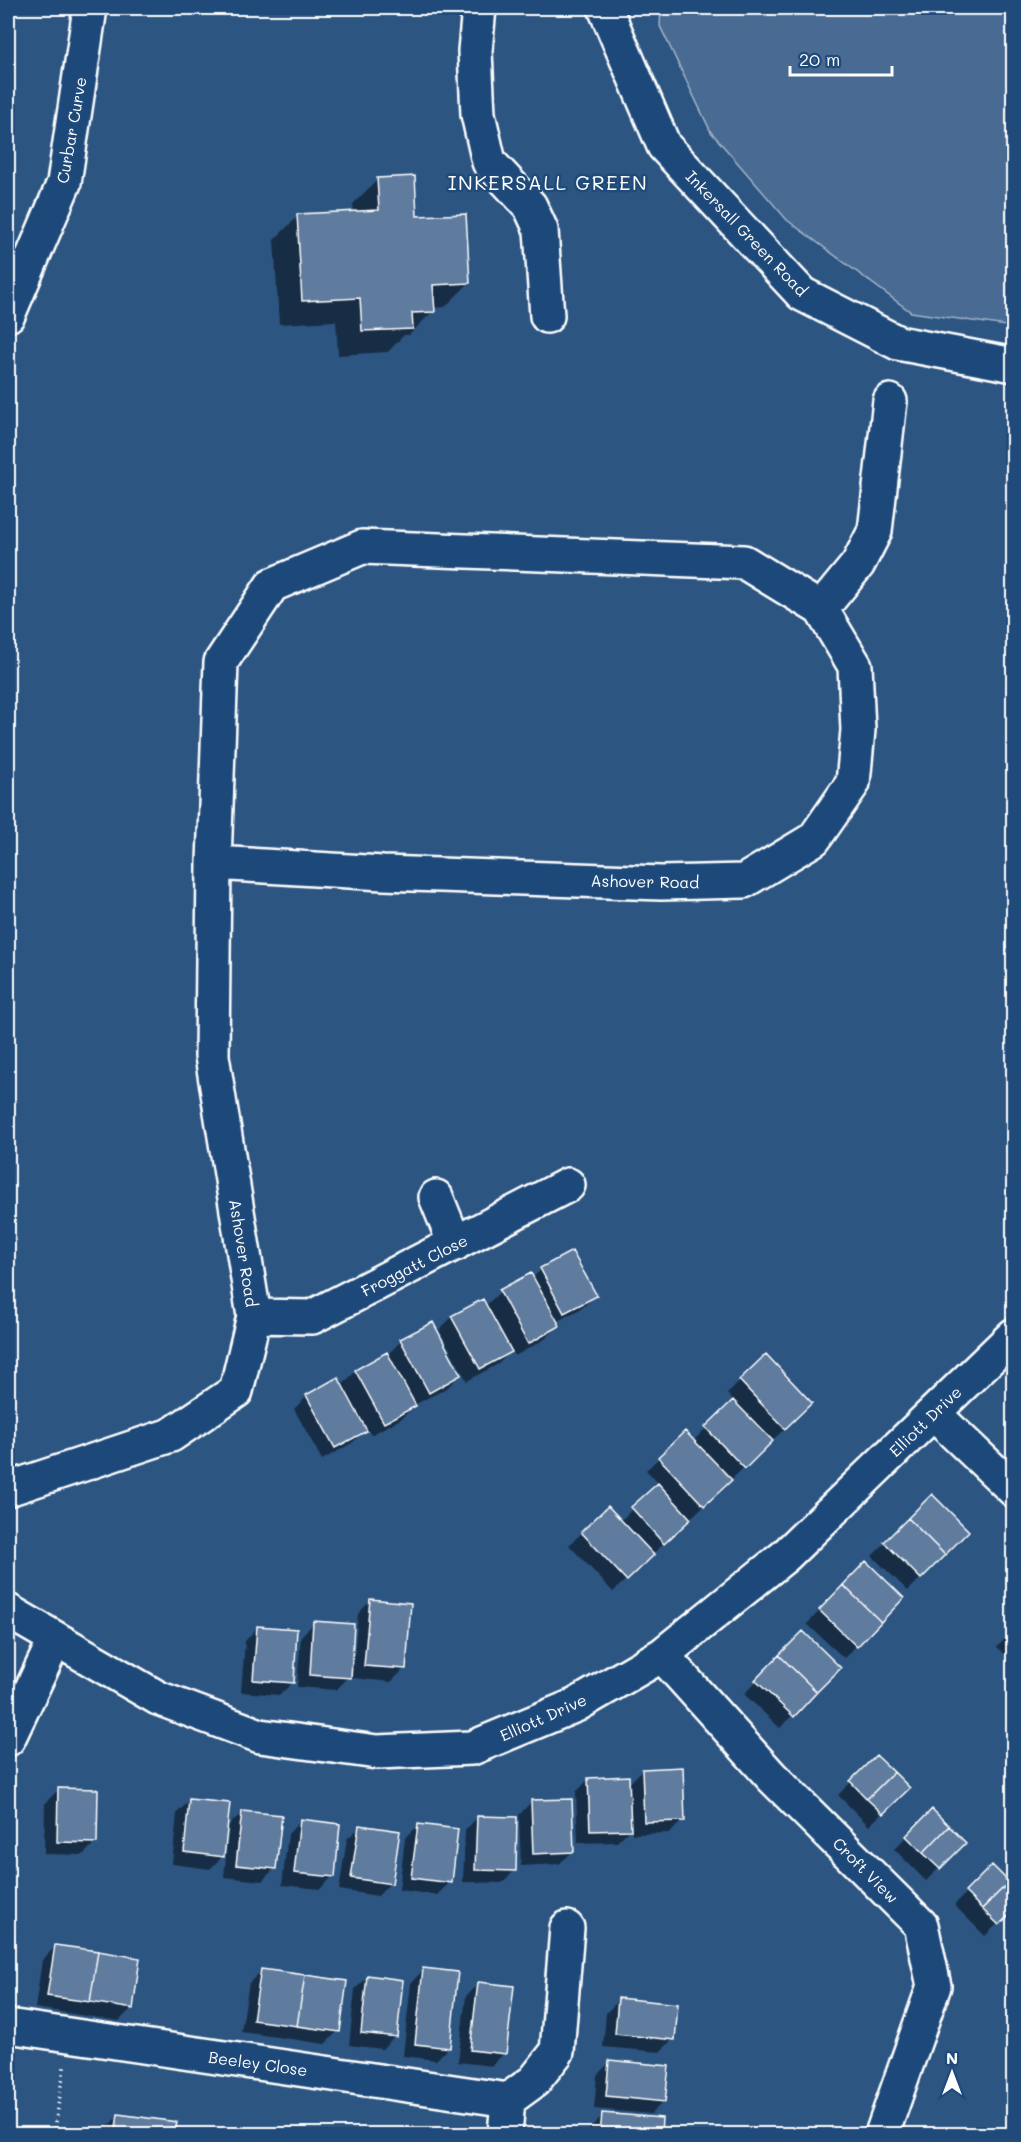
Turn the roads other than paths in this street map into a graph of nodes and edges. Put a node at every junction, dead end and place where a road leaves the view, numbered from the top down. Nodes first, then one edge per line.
1 (90, 8) edge
2 (479, 8) edge
3 (605, 8) edge
4 (8, 315) edge
5 (547, 316) dead end
6 (1014, 365) edge
7 (890, 401) dead end
8 (821, 609) junction
9 (213, 863) junction
10 (568, 1185) dead end
11 (436, 1197) dead end
12 (455, 1244) junction
13 (254, 1316) junction
14 (1014, 1335) edge
15 (933, 1413) junction
16 (8, 1489) edge
17 (1014, 1490) edge
18 (8, 1611) edge
19 (55, 1640) junction
20 (662, 1655) junction
21 (8, 1739) edge
22 (567, 1928) dead end
23 (8, 2026) edge
24 (508, 2100) junction
25 (505, 2134) edge
26 (882, 2134) edge

1 - 4 street, Curbar Curve
2 - 5 street
3 - 6 street, Inkersall Green Road
7 - 8 street
8 - 9 street, Ashover Road
8 - 9 street, Ashover Road
9 - 13 street, Ashover Road
10 - 12 street, Froggatt Close
11 - 12 street
12 - 13 street, Froggatt Close
13 - 16 street, Ashover Road
14 - 15 street, Elliott Drive
15 - 17 street
15 - 20 street, Elliott Drive
18 - 19 street, Elliott Drive
19 - 20 street, Elliott Drive
19 - 21 street
20 - 26 street, Croft View
22 - 24 street
23 - 24 street, Beeley Close
24 - 25 street

